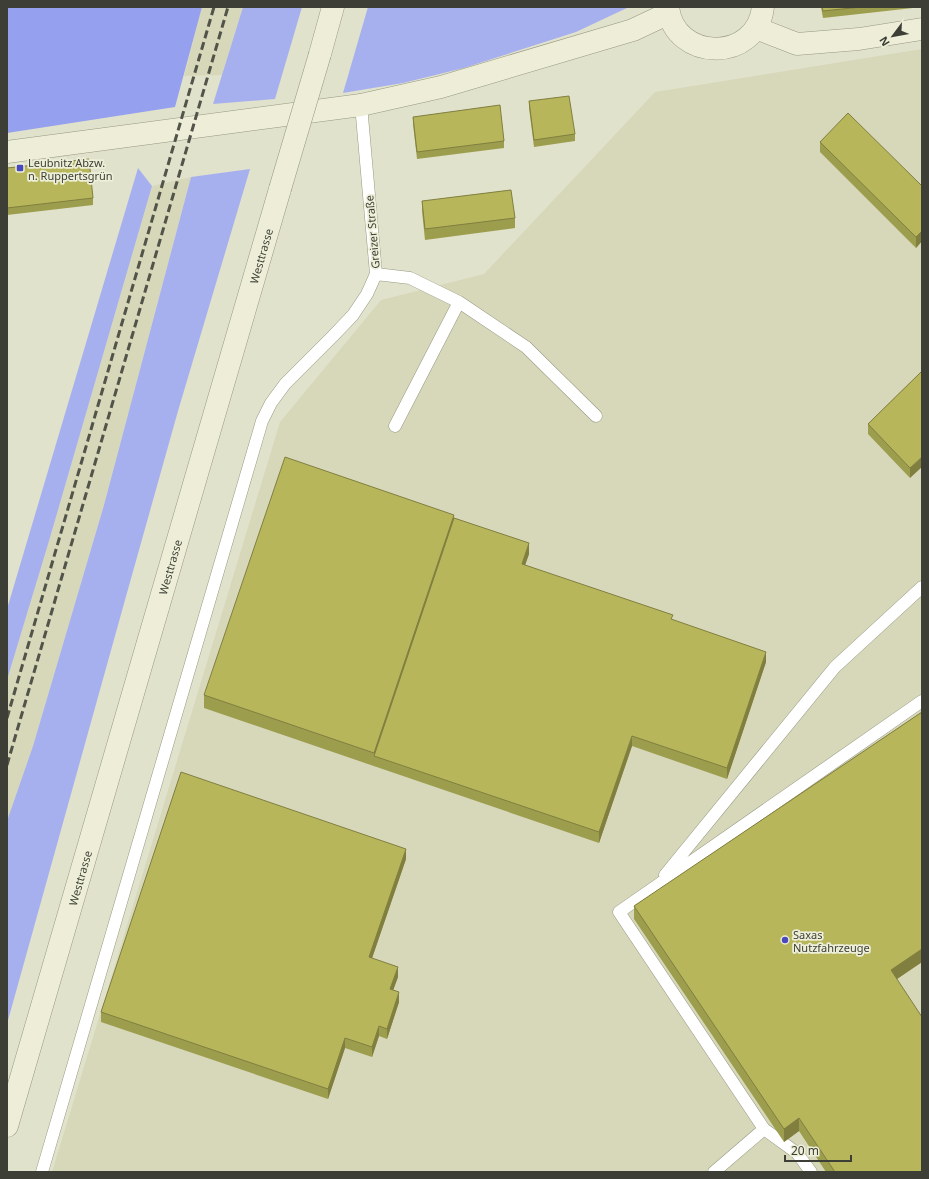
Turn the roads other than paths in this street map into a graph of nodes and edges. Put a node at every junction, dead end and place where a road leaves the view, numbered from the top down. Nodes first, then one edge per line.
1 (333, 7) edge
2 (763, 7) edge
3 (668, 10) edge
4 (756, 28) junction
5 (922, 29) edge
6 (361, 105) junction
7 (7, 152) edge
8 (376, 274) junction
9 (459, 302) junction
10 (596, 416) dead end
11 (395, 426) dead end
12 (922, 587) edge
13 (922, 701) edge
14 (655, 887) junction
15 (7, 1126) edge
16 (764, 1129) junction
17 (42, 1172) edge
18 (714, 1172) edge
19 (811, 1172) edge

1 - 15 main road, Westtrasse, bridge
2 - 4 main road
3 - 4 main road
3 - 6 main road
4 - 5 main road
6 - 7 main road
6 - 8 lane, Greizer Straße
8 - 9 lane, Greizer Straße
8 - 17 lane
9 - 10 lane, Greizer Straße
9 - 11 lane
12 - 14 lane
13 - 14 lane
14 - 16 lane
16 - 18 lane
16 - 19 lane

